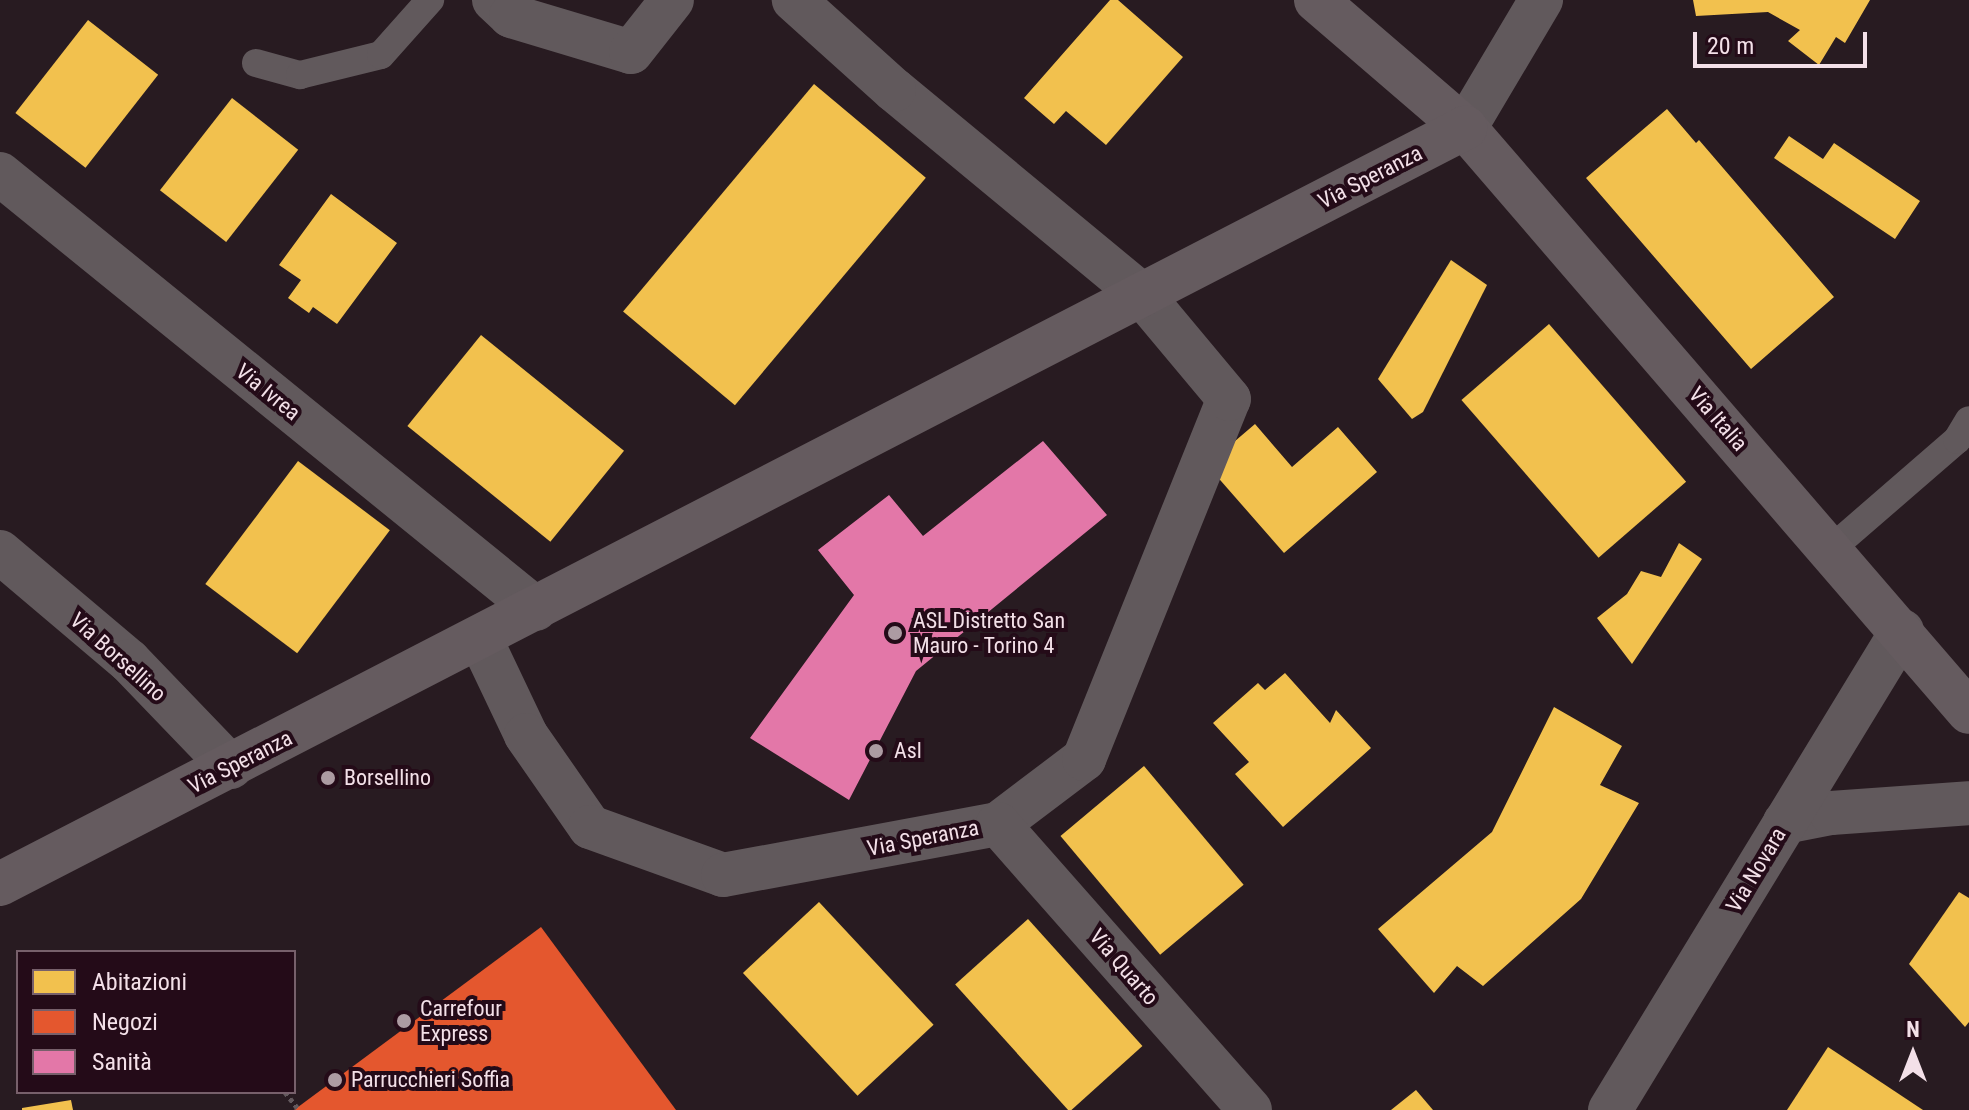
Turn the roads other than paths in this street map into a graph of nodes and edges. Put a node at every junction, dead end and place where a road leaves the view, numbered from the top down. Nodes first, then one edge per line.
1 (430, 0) edge
2 (494, 0) edge
3 (672, 0) edge
4 (794, 0) edge
5 (1316, 0) edge
6 (1541, 0) edge
7 (256, 63) dead end
8 (1465, 128) junction
9 (0, 174) edge
10 (1142, 295) junction
11 (1969, 420) edge
12 (1831, 549) junction
13 (0, 552) edge
14 (536, 609) junction
15 (1902, 631) junction
16 (480, 638) junction
17 (1969, 712) edge
18 (231, 767) junction
19 (1969, 803) edge
20 (1785, 822) junction
21 (998, 824) junction
22 (0, 884) edge
23 (1250, 1110) edge
24 (1610, 1110) edge

1 - 7 lane
2 - 3 street
4 - 10 street, Via Speranza
5 - 8 street, Via Italia
6 - 8 street
8 - 10 street, Via Speranza
8 - 12 street, Via Italia
9 - 14 street, Via Ivrea
10 - 14 street, Via Speranza
10 - 21 street, Via Speranza
11 - 12 lane
12 - 15 street, Via Italia
13 - 18 street, Via Borsellino
14 - 16 street, Via Speranza
15 - 17 street, Via Italia
15 - 20 street, Via Novara
16 - 18 street, Via Speranza
16 - 21 street, Via Speranza
18 - 22 street, Via Speranza
19 - 20 street
20 - 24 street, Via Novara
21 - 23 street, Via Quarto

